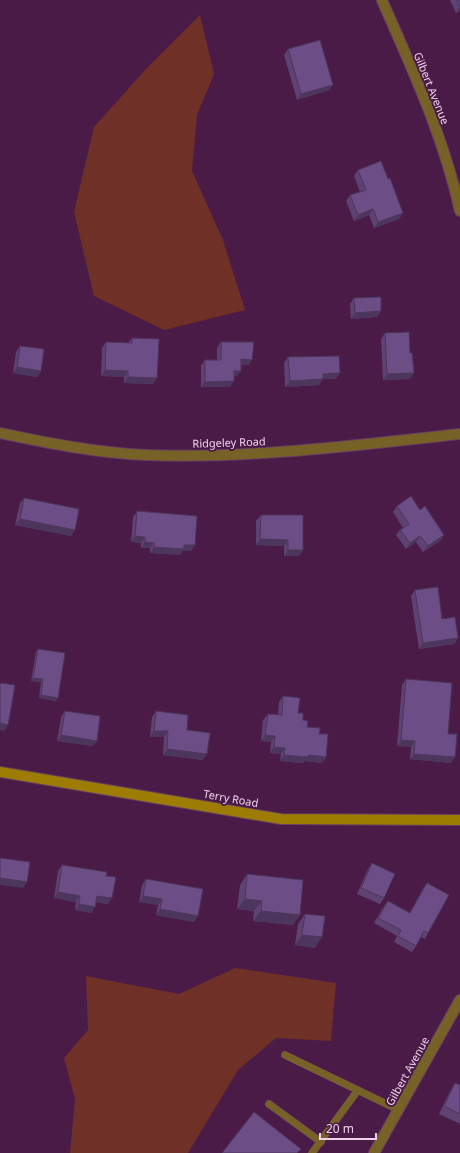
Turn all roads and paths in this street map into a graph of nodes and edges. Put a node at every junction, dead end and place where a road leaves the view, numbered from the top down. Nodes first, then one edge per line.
1 (382, 0) edge
2 (460, 210) edge
3 (0, 433) edge
4 (460, 434) edge
5 (0, 772) edge
6 (460, 820) edge
7 (460, 1000) edge
8 (285, 1055) dead end
9 (358, 1090) junction
10 (270, 1104) dead end
11 (399, 1110) junction
12 (321, 1142) junction
13 (312, 1153) edge
14 (374, 1153) edge

1 - 2 street, Gilbert Avenue
3 - 4 street, Ridgeley Road
5 - 6 street, Terry Road
7 - 11 street, Gilbert Avenue
8 - 9 lane
9 - 11 lane
9 - 12 lane
10 - 12 lane
11 - 14 street, Gilbert Avenue
12 - 13 lane

